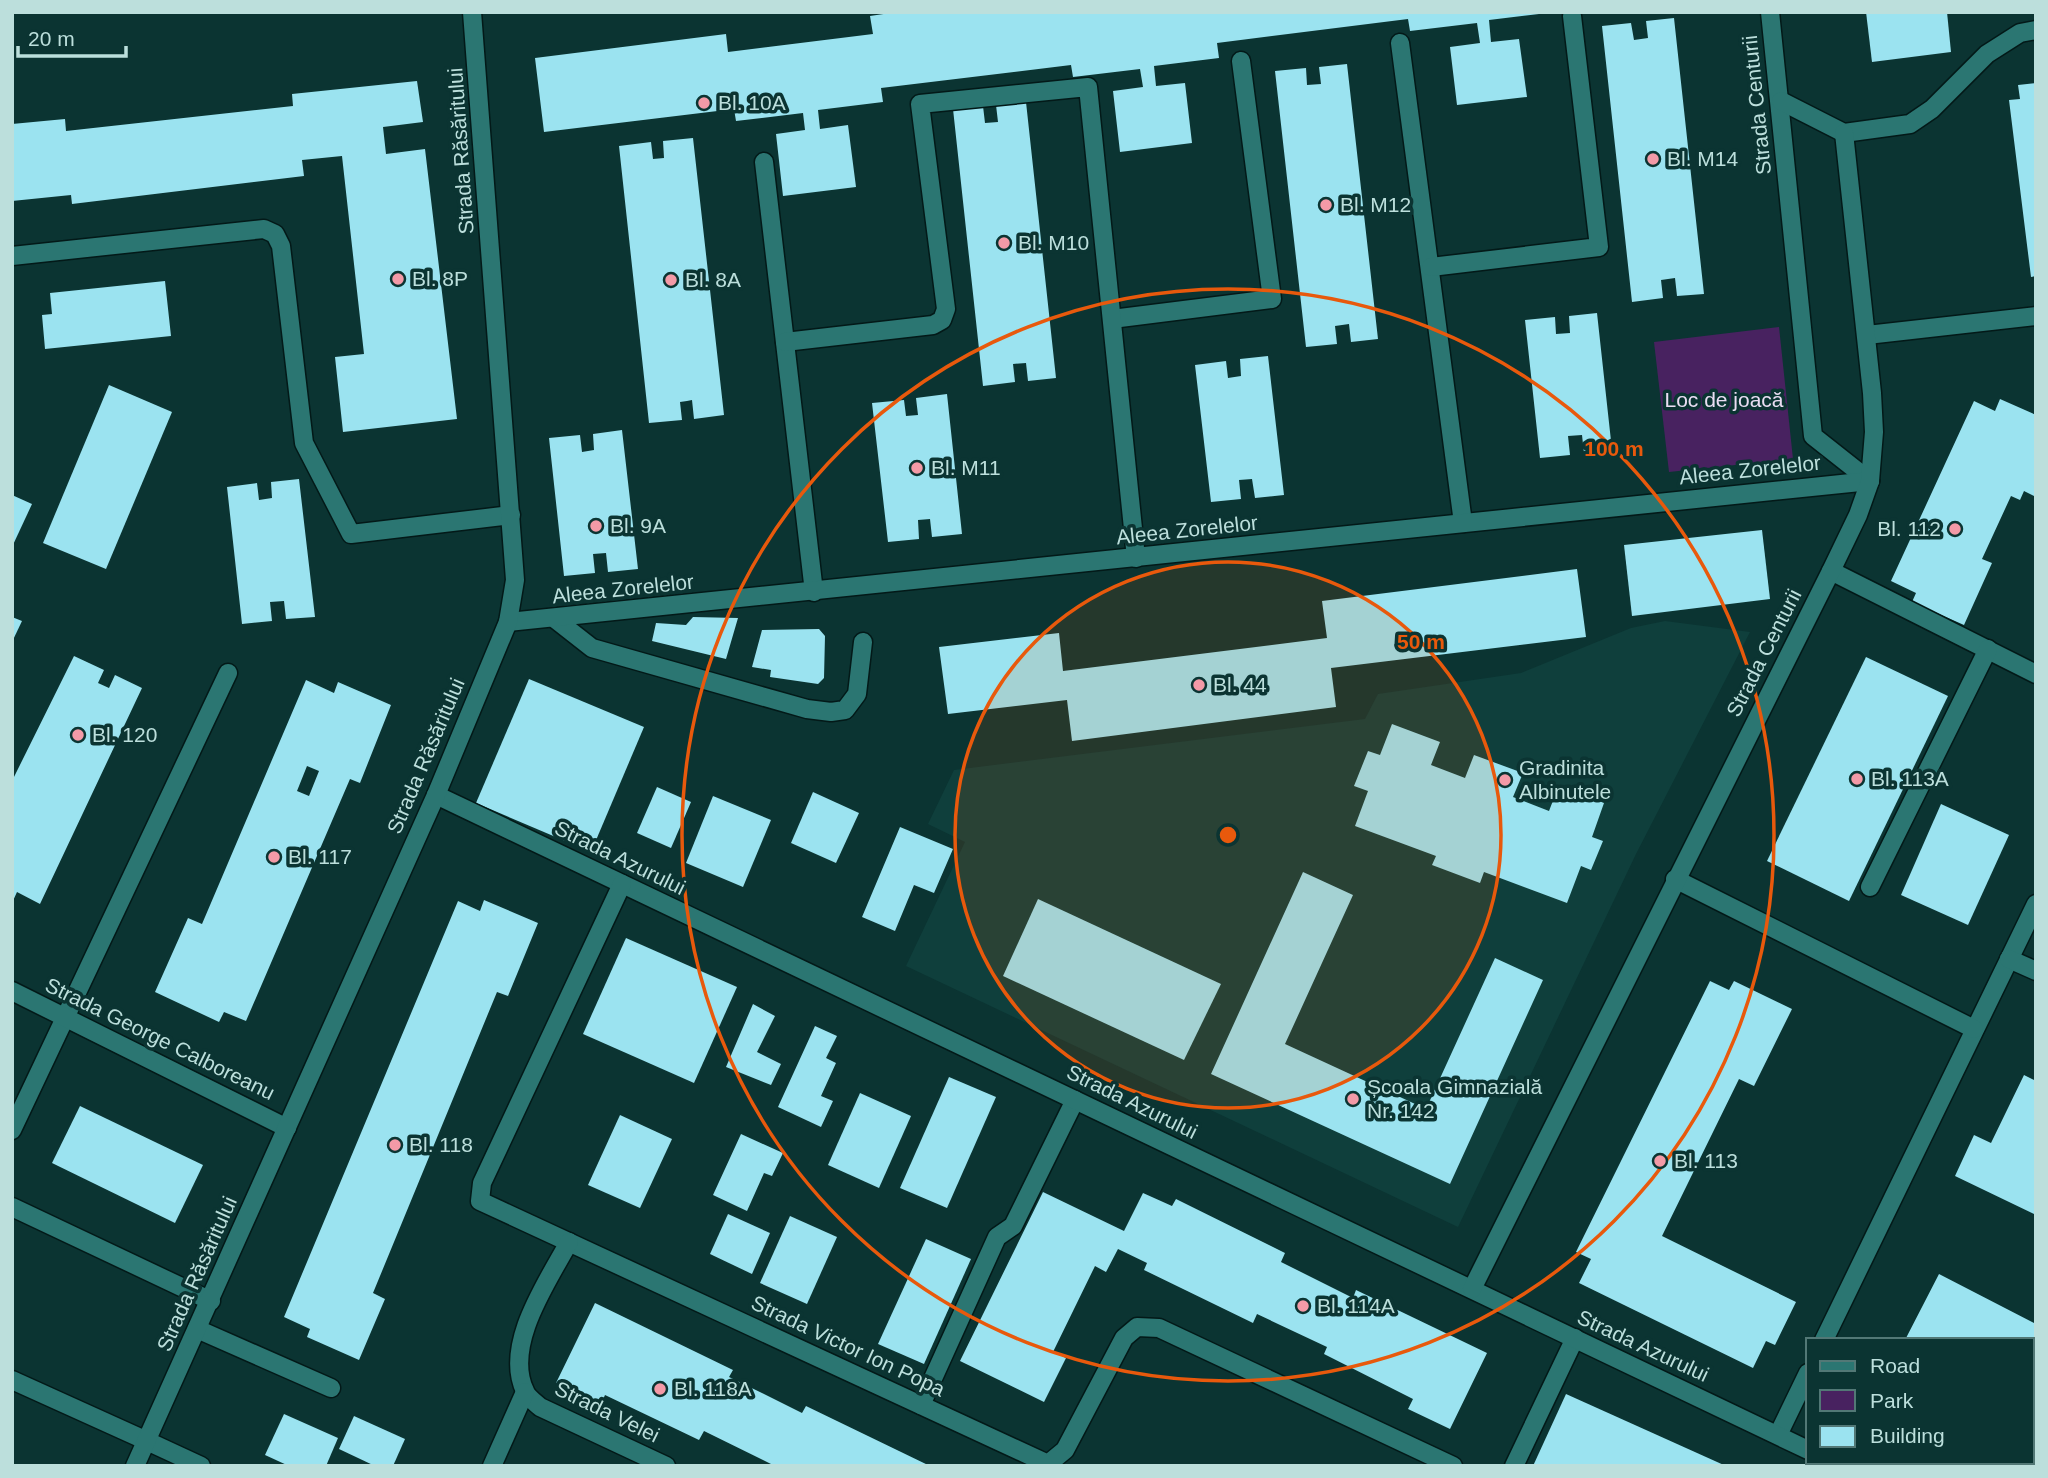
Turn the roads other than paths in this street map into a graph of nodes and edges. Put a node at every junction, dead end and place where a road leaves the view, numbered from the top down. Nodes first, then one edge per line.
1 (472, 12) edge
2 (1770, 12) edge
3 (1572, 16) dead end
4 (2036, 30) edge
5 (1400, 43) dead end
6 (1241, 61) dead end
7 (1781, 101) junction
8 (1844, 133) junction
9 (764, 162) dead end
10 (12, 256) edge
11 (1430, 267) junction
12 (2036, 316) edge
13 (1112, 318) junction
14 (1867, 335) junction
15 (785, 342) junction
16 (1870, 481) junction
17 (511, 515) junction
18 (1463, 523) junction
19 (1136, 558) junction
20 (1831, 571) junction
21 (814, 592) junction
22 (555, 619) junction
23 (508, 622) junction
24 (863, 642) dead end
25 (1988, 649) junction
26 (228, 673) dead end
27 (2036, 674) edge
28 (436, 795) junction
29 (1675, 879) junction
30 (622, 884) junction
31 (1870, 887) dead end
32 (2036, 904) edge
33 (2009, 959) junction
34 (2036, 971) edge
35 (12, 991) edge
36 (65, 1017) junction
37 (1974, 1029) junction
38 (1075, 1100) junction
39 (287, 1128) junction
40 (12, 1130) edge
41 (12, 1207) edge
42 (569, 1242) junction
43 (1472, 1290) junction
44 (211, 1301) junction
45 (198, 1329) junction
46 (1575, 1338) junction
47 (1825, 1338) edge
48 (1806, 1377) edge
49 (12, 1380) edge
50 (331, 1388) dead end
51 (525, 1392) junction
52 (921, 1405) junction
53 (1778, 1436) junction
54 (147, 1441) junction
55 (1806, 1449) edge
56 (1028, 1461) edge
57 (135, 1466) edge
58 (201, 1466) edge
59 (492, 1466) edge
60 (666, 1466) edge
61 (1453, 1466) edge
62 (1514, 1466) edge

1 - 17 street, Strada Răsăritului
2 - 7 street, Strada Centurii
3 - 11 street
4 - 8 street
5 - 11 street
6 - 13 street
7 - 8 street
7 - 16 street, Strada Centurii
8 - 14 street
9 - 15 street
10 - 17 street
11 - 18 street
12 - 14 street
13 - 15 street
13 - 19 street
14 - 16 street
15 - 21 street
16 - 18 street, Aleea Zorelelor
16 - 20 street, Strada Centurii
17 - 23 street, Strada Răsăritului
18 - 19 street, Aleea Zorelelor
19 - 21 street, Aleea Zorelelor
20 - 25 street
20 - 29 street, Strada Centurii
21 - 22 street, Aleea Zorelelor
22 - 23 street, Aleea Zorelelor
22 - 24 street
23 - 28 street, Strada Răsăritului
25 - 27 street
25 - 31 street
26 - 36 street
28 - 30 street, Strada Azurului
28 - 39 street, Strada Răsăritului
29 - 37 street
29 - 43 street, Strada Centurii
30 - 38 street, Strada Azurului
30 - 42 street, Strada Victor Ion Popa
32 - 33 street
33 - 34 street
33 - 37 street
35 - 36 street, Strada George Calboreanu
36 - 39 street, Strada George Calboreanu
36 - 40 street
37 - 47 street
38 - 43 street, Strada Azurului
38 - 52 street
39 - 44 street, Strada Răsăritului
41 - 44 street
42 - 51 street, Strada Velei
42 - 52 street, Strada Victor Ion Popa
43 - 46 street, Strada Azurului
44 - 45 street, Strada Răsăritului
45 - 50 street
45 - 54 street, Strada Răsăritului
46 - 53 street, Strada Azurului
46 - 62 street
48 - 53 street
49 - 54 street
51 - 59 street
51 - 60 street, Strada Velei
52 - 56 street, Strada Victor Ion Popa
53 - 55 street, Strada Azurului
54 - 57 street, Strada Răsăritului
54 - 58 street
56 - 61 street, Strada Victor Ion Popa

